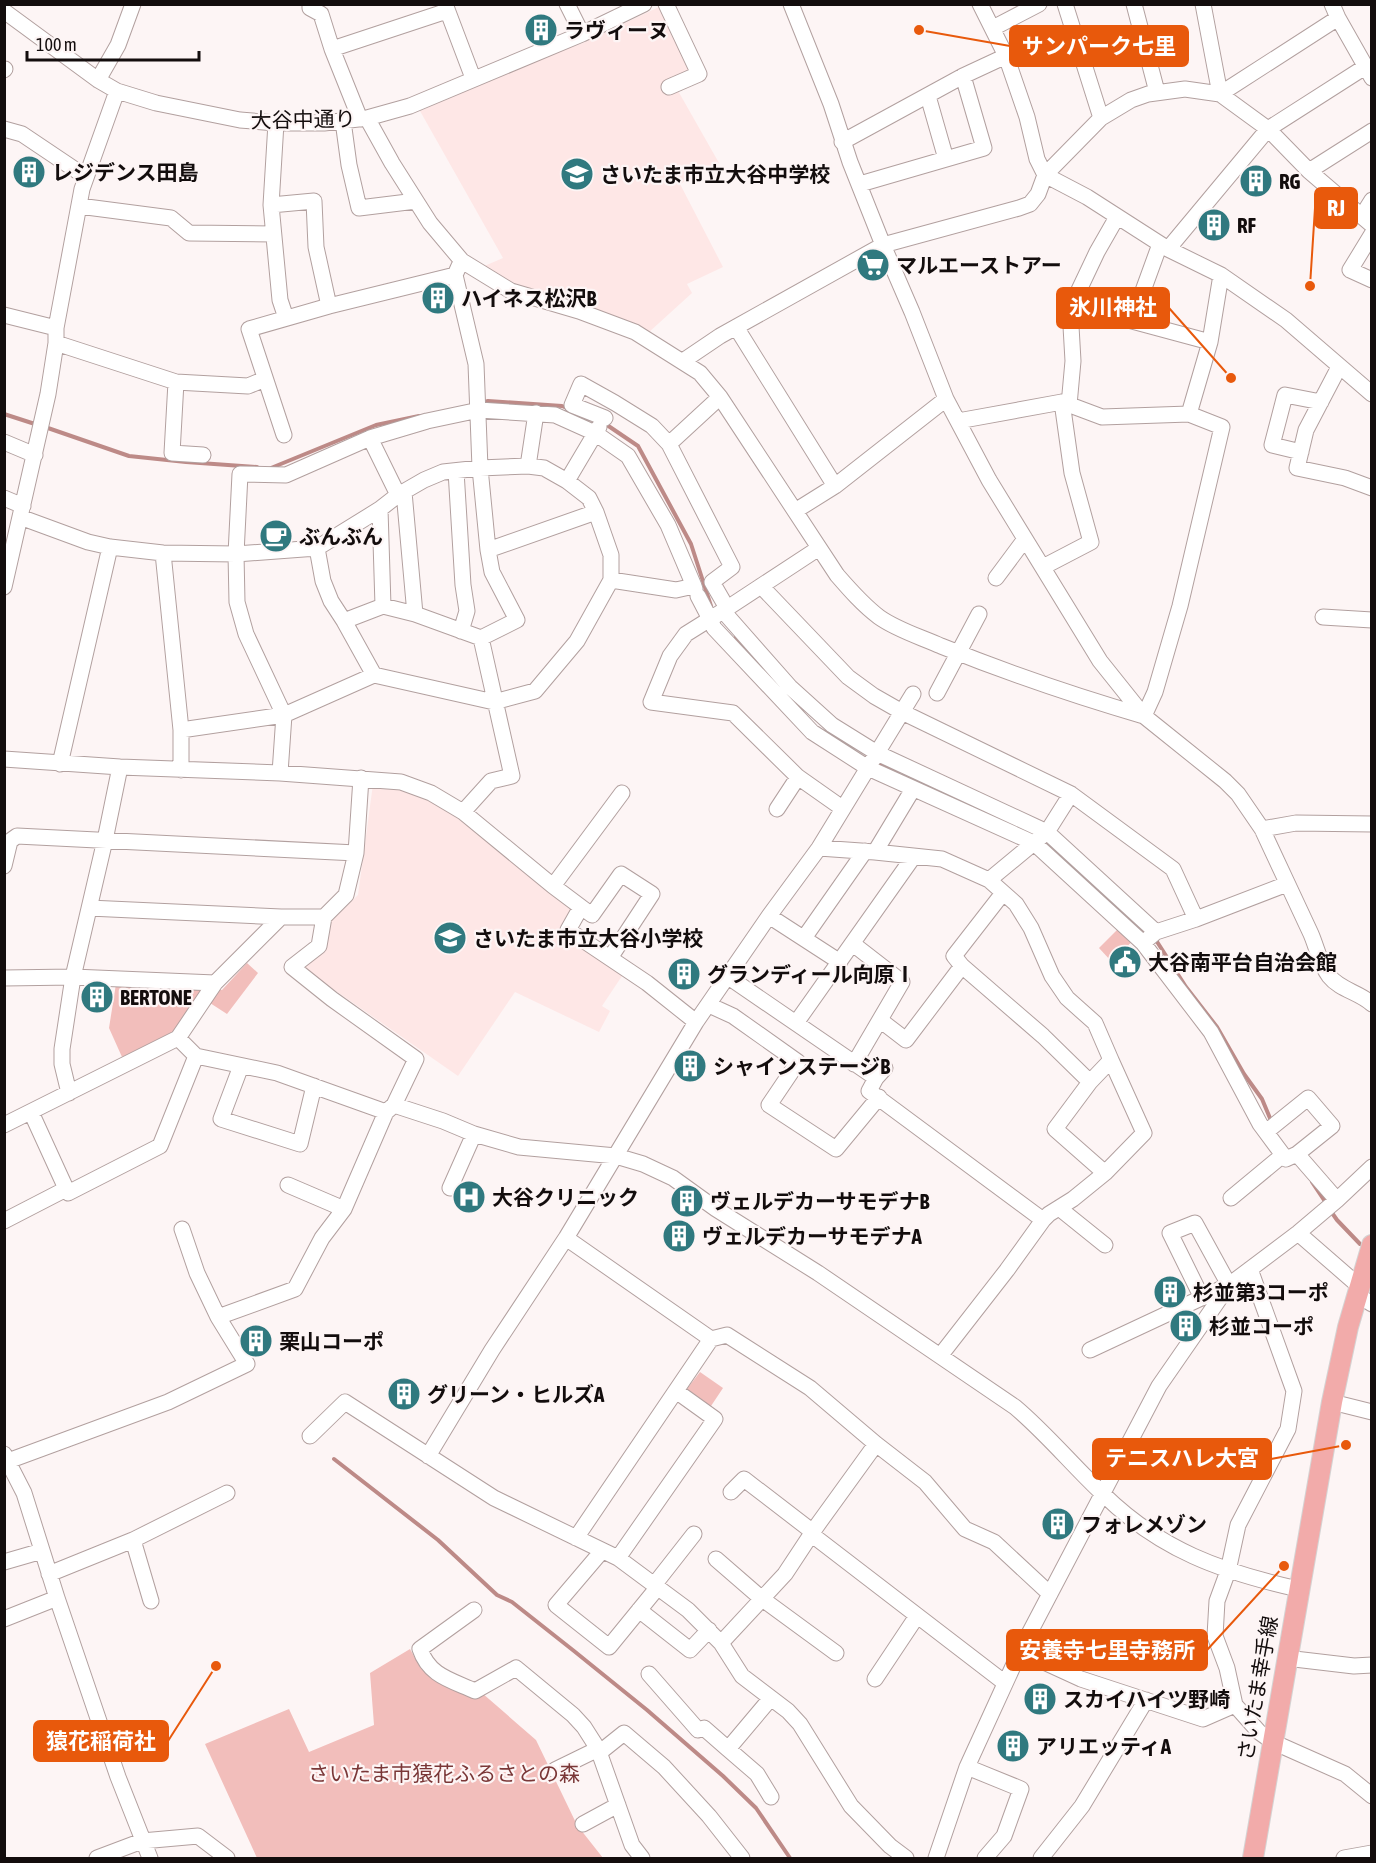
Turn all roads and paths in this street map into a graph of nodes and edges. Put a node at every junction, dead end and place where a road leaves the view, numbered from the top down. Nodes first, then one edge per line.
1 (133, 4) edge
2 (310, 4) edge
3 (567, 4) edge
4 (644, 4) edge
5 (666, 4) edge
6 (792, 4) edge
7 (980, 4) edge
8 (1039, 4) edge
9 (1065, 4) edge
10 (1134, 4) edge
11 (1203, 4) edge
12 (446, 8) edge
13 (4, 11) edge
14 (1335, 11) edge
15 (993, 28) junction
16 (582, 34) junction
17 (332, 49) junction
18 (1006, 56) junction
19 (1367, 65) edge
20 (963, 76) junction
21 (473, 78) junction
22 (98, 80) junction
23 (669, 87) dead end
24 (117, 91) junction
25 (1157, 92) junction
26 (1220, 94) junction
27 (928, 96) junction
28 (1101, 118) junction
29 (364, 119) junction
30 (343, 121) junction
31 (276, 123) junction
32 (4, 129) edge
33 (1268, 129) junction
34 (1371, 131) edge
35 (842, 142) junction
36 (946, 159) junction
37 (1309, 171) junction
38 (1045, 174) junction
39 (86, 177) junction
40 (860, 184) junction
41 (1371, 200) edge
42 (416, 201) junction
43 (271, 205) junction
44 (79, 206) junction
45 (1117, 217) junction
46 (1366, 221) edge
47 (273, 234) junction
48 (1371, 234) edge
49 (883, 245) junction
50 (1164, 247) junction
51 (462, 261) junction
52 (455, 275) junction
53 (1221, 275) junction
54 (1371, 280) edge
55 (329, 306) junction
56 (4, 315) edge
57 (286, 318) junction
58 (736, 327) junction
59 (56, 328) junction
60 (1210, 342) junction
61 (56, 344) junction
62 (683, 361) junction
63 (1339, 367) junction
64 (266, 379) junction
65 (176, 382) junction
66 (1371, 394) edge
67 (720, 397) junction
68 (946, 399) junction
69 (1321, 402) junction
70 (615, 403) junction
71 (1065, 403) junction
72 (478, 405) junction
73 (536, 413) junction
74 (1189, 414) junction
75 (958, 421) junction
76 (601, 424) junction
77 (284, 435) dead end
78 (370, 438) junction
79 (4, 442) edge
80 (669, 444) junction
81 (1301, 452) junction
82 (35, 455) junction
83 (202, 455) dead end
84 (528, 466) junction
85 (480, 468) junction
86 (456, 471) junction
87 (567, 481) junction
88 (835, 486) junction
89 (1371, 488) edge
90 (401, 493) junction
91 (4, 498) edge
92 (380, 509) junction
93 (22, 511) junction
94 (795, 511) junction
95 (596, 512) junction
96 (1025, 539) junction
97 (110, 547) junction
98 (317, 548) junction
99 (819, 548) junction
100 (488, 550) junction
101 (163, 554) junction
102 (236, 554) junction
103 (1043, 567) junction
104 (996, 578) dead end
105 (611, 580) junction
106 (5, 586) edge
107 (761, 586) junction
108 (695, 590) junction
109 (383, 606) junction
110 (719, 613) junction
111 (415, 614) junction
112 (979, 614) dead end
113 (1323, 617) dead end
114 (1371, 620) edge
115 (344, 621) junction
116 (461, 631) junction
117 (481, 638) junction
118 (958, 652) junction
119 (374, 675) junction
120 (938, 693) dead end
121 (913, 694) dead end
122 (494, 702) junction
123 (902, 712) junction
124 (284, 715) junction
125 (1144, 716) junction
126 (181, 730) junction
127 (4, 759) edge
128 (873, 760) junction
129 (60, 764) junction
130 (120, 767) junction
131 (181, 770) junction
132 (280, 773) junction
133 (798, 777) junction
134 (361, 778) junction
135 (913, 789) junction
136 (622, 793) dead end
137 (1071, 794) junction
138 (842, 808) junction
139 (777, 809) dead end
140 (463, 812) junction
141 (1371, 824) edge
142 (1262, 829) junction
143 (1041, 837) junction
144 (105, 840) junction
145 (819, 848) junction
146 (870, 851) junction
147 (356, 853) junction
148 (914, 856) junction
149 (4, 866) edge
150 (989, 880) junction
151 (1287, 884) junction
152 (553, 886) junction
153 (1003, 893) junction
154 (581, 907) junction
155 (89, 908) junction
156 (769, 916) junction
157 (280, 917) junction
158 (324, 917) junction
159 (1196, 919) junction
160 (1151, 936) junction
161 (804, 938) junction
162 (853, 944) junction
163 (610, 958) junction
164 (840, 962) junction
165 (962, 966) junction
166 (727, 976) junction
167 (73, 977) junction
168 (4, 978) edge
169 (215, 983) junction
170 (1371, 1004) edge
171 (709, 1005) junction
172 (880, 1020) junction
173 (696, 1022) junction
174 (796, 1023) junction
175 (178, 1038) junction
176 (196, 1056) junction
177 (1111, 1060) junction
178 (854, 1064) junction
179 (241, 1066) junction
180 (1090, 1082) junction
181 (314, 1086) junction
182 (69, 1093) junction
183 (879, 1097) junction
184 (390, 1108) junction
185 (31, 1112) junction
186 (4, 1125) edge
187 (1266, 1132) junction
188 (474, 1134) junction
189 (1290, 1155) junction
190 (616, 1156) junction
191 (1371, 1167) edge
192 (1105, 1173) junction
193 (288, 1185) dead end
194 (450, 1188) dead end
195 (66, 1189) junction
196 (1231, 1198) dead end
197 (1331, 1205) junction
198 (1059, 1208) junction
199 (344, 1209) junction
200 (1043, 1220) junction
201 (4, 1221) edge
202 (182, 1229) dead end
203 (1298, 1233) junction
204 (566, 1238) junction
205 (1105, 1245) dead end
206 (1371, 1245) edge
207 (1250, 1269) junction
208 (1229, 1285) junction
209 (1362, 1295) edge
210 (1202, 1298) junction
211 (218, 1317) junction
212 (711, 1339) junction
213 (1090, 1350) dead end
214 (940, 1356) junction
215 (676, 1391) junction
216 (1332, 1402) junction
217 (1371, 1412) edge
218 (310, 1436) dead end
219 (876, 1444) junction
220 (428, 1456) junction
221 (6, 1458) edge
222 (731, 1492) dead end
223 (227, 1493) dead end
224 (1103, 1494) junction
225 (812, 1533) junction
226 (694, 1534) dead end
227 (576, 1538) junction
228 (133, 1540) junction
229 (42, 1551) junction
230 (602, 1551) junction
231 (618, 1558) junction
232 (717, 1559) dead end
233 (4, 1562) edge
234 (1227, 1571) junction
235 (49, 1574) junction
236 (656, 1586) junction
237 (1299, 1589) junction
238 (1050, 1594) junction
239 (57, 1598) junction
240 (762, 1599) junction
241 (152, 1601) dead end
242 (474, 1610) dead end
243 (639, 1610) junction
244 (917, 1616) junction
245 (4, 1619) edge
246 (709, 1630) junction
247 (721, 1643) junction
248 (1020, 1651) junction
249 (836, 1653) dead end
250 (1286, 1658) junction
251 (1371, 1665) edge
252 (649, 1674) dead end
253 (874, 1679) dead end
254 (1005, 1683) junction
255 (771, 1698) junction
256 (1146, 1700) junction
257 (1234, 1705) junction
258 (1273, 1742) junction
259 (728, 1749) junction
260 (599, 1751) junction
261 (967, 1767) junction
262 (555, 1770) dead end
263 (1371, 1796) edge
264 (771, 1797) dead end
265 (618, 1806) junction
266 (582, 1824) dead end
267 (142, 1841) junction
268 (1371, 1853) edge
269 (97, 1858) edge
270 (145, 1858) edge
271 (150, 1858) edge
272 (227, 1858) edge
273 (642, 1858) edge
274 (742, 1858) edge
275 (906, 1858) edge
276 (936, 1858) edge
277 (985, 1858) edge
278 (1041, 1858) edge
279 (1253, 1858) edge
280 (1344, 1858) edge

1 - 22 street
2 - 17 street
3 - 16 street
4 - 16 street, 大谷中通り
5 - 23 street
6 - 35 street
7 - 15 street
8 - 15 street
9 - 28 street
10 - 25 street
11 - 26 street
12 - 17 street
12 - 21 street
13 - 22 street, 大谷中通り
14 - 19 street
14 - 26 street
15 - 18 street
16 - 21 street, 大谷中通り
17 - 29 street
18 - 20 street
18 - 38 street
19 - 33 street
20 - 27 street
20 - 36 street
21 - 29 street, 大谷中通り
22 - 24 street, 大谷中通り
24 - 31 street, 大谷中通り
24 - 39 street
25 - 26 street
25 - 28 street
26 - 33 street
27 - 35 street
27 - 36 street
28 - 38 street
29 - 30 street, 大谷中通り
29 - 42 street
30 - 31 street, 大谷中通り
30 - 42 street
31 - 43 street
32 - 39 street
33 - 37 street
33 - 50 street
34 - 37 street
35 - 40 street
36 - 40 street
37 - 46 street
38 - 45 street
38 - 49 street
39 - 44 street
40 - 49 street
41 - 46 street
42 - 51 street
43 - 47 street
43 - 55 street
44 - 47 street
44 - 59 street
45 - 50 street
45 - 71 street
47 - 57 street
48 - 54 street
49 - 58 street
49 - 68 street
50 - 53 street
50 - 60 street
51 - 52 street
51 - 62 street
52 - 55 street
52 - 72 street
53 - 60 street
53 - 63 street
55 - 57 street
56 - 59 street
57 - 64 street
58 - 62 street
58 - 88 street
59 - 61 street
60 - 74 street
61 - 65 street
61 - 82 street
62 - 67 street
63 - 66 street
63 - 69 street
64 - 65 street
64 - 77 street
65 - 83 street
67 - 80 street
67 - 94 street
68 - 75 street
68 - 88 street
69 - 81 street
69 - 81 street
70 - 76 street
70 - 76 street
70 - 80 street
71 - 74 street
71 - 75 street
71 - 103 street
72 - 73 street
72 - 78 street
72 - 85 street
73 - 76 street
73 - 84 street
74 - 125 street
75 - 96 street
76 - 87 street
76 - 108 street
78 - 90 street
78 - 102 street
79 - 82 street
80 - 110 street
81 - 89 street
82 - 93 street
84 - 85 street
84 - 87 street
85 - 86 street
85 - 100 street
86 - 90 street
86 - 116 street
87 - 95 street
88 - 94 street
90 - 92 street
90 - 111 street
91 - 93 street
92 - 98 street
92 - 109 street
93 - 97 street
93 - 106 street
94 - 99 street
95 - 100 street
95 - 105 street
96 - 103 street
96 - 104 street
97 - 101 street
97 - 129 street
98 - 102 street
98 - 115 street
99 - 107 street
99 - 118 street
100 - 117 street
101 - 102 street
101 - 126 street
102 - 124 street
103 - 125 street
105 - 108 street
105 - 122 street
107 - 110 street
107 - 123 street
108 - 110 street
109 - 111 street
109 - 115 street
110 - 128 street
110 - 133 street
111 - 116 street
112 - 118 street
113 - 114 street
115 - 119 street
116 - 117 street
117 - 122 street
118 - 120 street
118 - 125 street
119 - 122 street
119 - 124 street
121 - 123 street
122 - 140 street
123 - 128 street
123 - 137 street
124 - 126 street
124 - 132 street
125 - 142 street
126 - 131 street
127 - 129 street
128 - 135 street
128 - 138 street
128 - 143 street
129 - 130 street
130 - 131 street
130 - 144 street
131 - 132 street
132 - 134 street
133 - 138 street
133 - 139 street
134 - 140 street
134 - 147 street
135 - 143 street
135 - 146 street
136 - 152 street
137 - 143 street
137 - 159 street
138 - 145 street
140 - 152 street
141 - 142 street
142 - 151 street
143 - 150 street
143 - 160 street
144 - 147 street
144 - 149 street
144 - 155 street
145 - 146 street
145 - 156 street
146 - 148 street
146 - 161 street
147 - 158 street
148 - 150 street
148 - 162 street
150 - 153 street
151 - 159 street
151 - 170 street
152 - 154 street
153 - 165 street
153 - 177 street
154 - 163 street
154 - 163 street
155 - 157 street
155 - 167 street
156 - 161 street
156 - 166 street
157 - 158 street
157 - 169 street
158 - 184 street
159 - 160 street
160 - 187 street
161 - 164 street
162 - 164 street
162 - 172 street
163 - 173 street
164 - 174 street
165 - 172 street
165 - 180 street
166 - 171 street
166 - 174 street
167 - 168 street
167 - 169 street
167 - 182 street
169 - 175 street
171 - 173 street
171 - 183 street
172 - 178 street
173 - 190 street
174 - 178 street
175 - 176 street
175 - 182 street
176 - 179 street
176 - 195 street
177 - 180 street
177 - 192 street
178 - 183 street
179 - 181 street
179 - 181 street
180 - 192 street
181 - 184 street
182 - 185 street
183 - 200 street
184 - 188 street
184 - 199 street
185 - 186 street
185 - 195 street
187 - 189 street
187 - 189 street
188 - 190 street
188 - 194 street
189 - 196 street
189 - 197 street
190 - 204 street
190 - 214 street
191 - 197 street
192 - 198 street
193 - 199 street
195 - 201 street
197 - 203 street
198 - 200 street
198 - 205 street
199 - 211 street
200 - 214 street
202 - 211 street
203 - 207 street
203 - 209 street
204 - 212 street
204 - 220 street
206 - 209 main road, さいたま幸手線
207 - 208 street
207 - 234 street
208 - 210 street
208 - 210 street
208 - 224 street
209 - 216 main road, さいたま幸手線
210 - 213 street
211 - 221 street
212 - 215 street
212 - 219 street
214 - 224 street
215 - 227 street
215 - 231 street
216 - 217 street
216 - 237 main road, さいたま幸手線
218 - 220 street
219 - 225 street
219 - 238 street
220 - 227 street
221 - 229 street
222 - 225 street
223 - 228 street
224 - 234 street
224 - 238 street
225 - 240 street
225 - 244 street
226 - 236 street
227 - 230 street
228 - 235 street
228 - 241 street
229 - 233 street
229 - 235 street
230 - 231 street
230 - 243 street
231 - 236 street
232 - 240 street
234 - 237 street
234 - 257 street
235 - 239 street
236 - 243 street
236 - 246 street
237 - 250 main road, さいたま幸手線
238 - 248 street
239 - 245 street
239 - 267 street
240 - 247 street
240 - 249 street
242 - 260 street
243 - 246 street
244 - 253 street
244 - 254 street
246 - 247 street
247 - 255 street
248 - 254 street
248 - 256 street
250 - 251 street
250 - 258 main road, さいたま幸手線
252 - 259 street
254 - 261 street
255 - 259 street
255 - 275 street
256 - 257 street
256 - 278 street
257 - 258 street
258 - 263 street
258 - 279 main road, さいたま幸手線
259 - 264 street
260 - 262 street
260 - 265 street
260 - 274 street
261 - 276 street
261 - 277 street
265 - 266 street
265 - 273 street
267 - 269 street
267 - 270 street
267 - 271 street
267 - 272 street
268 - 280 street

